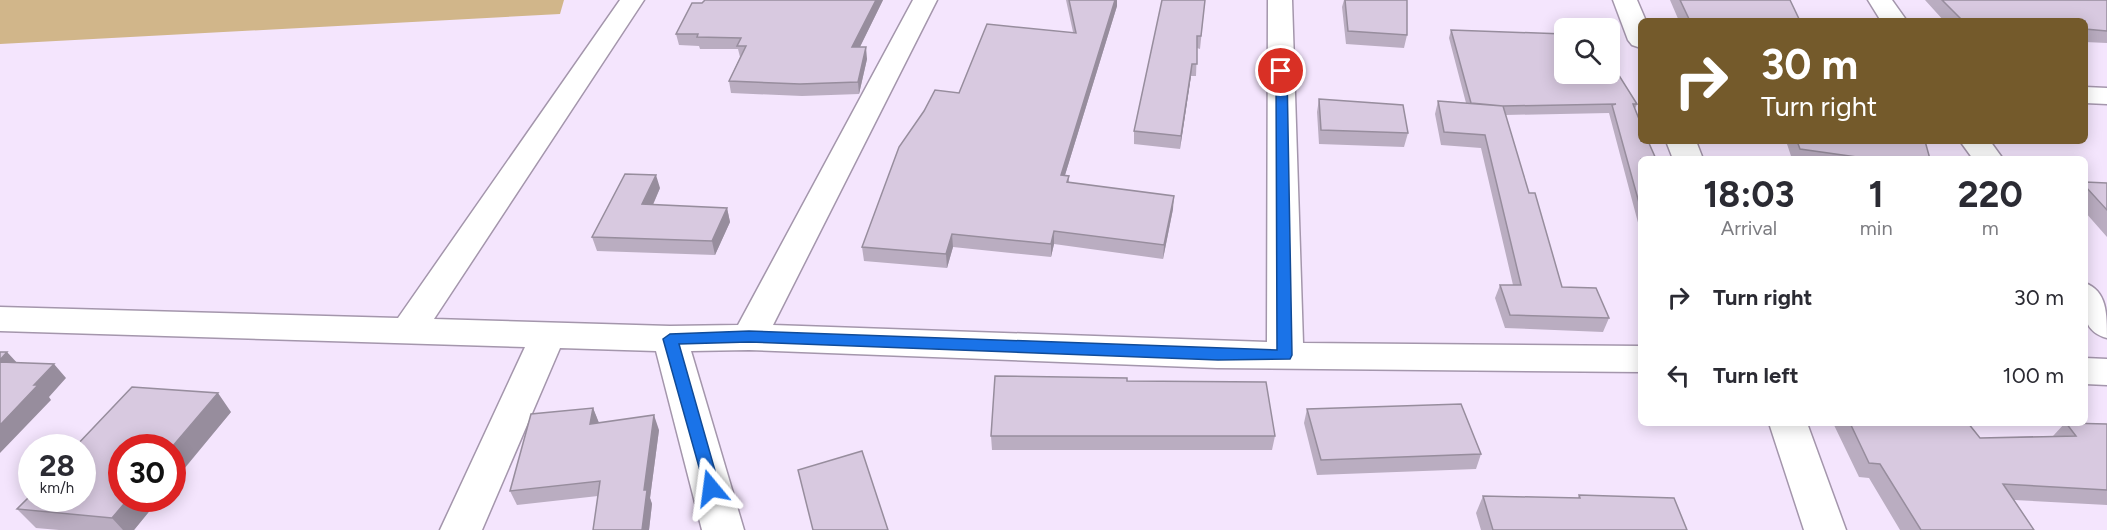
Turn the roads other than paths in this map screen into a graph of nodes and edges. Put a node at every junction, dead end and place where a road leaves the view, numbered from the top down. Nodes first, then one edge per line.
1 (632, 0) edge
2 (925, 0) edge
3 (1280, 0) edge
4 (1625, 0) edge
5 (1880, 0) edge
6 (1892, 18) edge
7 (1638, 32) edge
8 (2088, 95) edge
9 (2107, 96) edge
10 (2088, 299) edge
11 (0, 320) edge
12 (2107, 326) edge
13 (408, 331) junction
14 (548, 335) junction
15 (749, 337) junction
16 (670, 339) junction
17 (1285, 355) junction
18 (1638, 359) edge
19 (2088, 371) edge
20 (2107, 372) edge
21 (1789, 426) edge
22 (461, 530) edge
23 (723, 530) edge
24 (1825, 530) edge

1 - 13 street
2 - 15 street
3 - 17 street
4 - 7 street
5 - 6 street
8 - 9 street
10 - 12 street
11 - 13 street
13 - 14 street
14 - 16 street
14 - 22 street
15 - 16 street
15 - 17 street
16 - 23 street
17 - 18 street
19 - 20 street
21 - 24 street

